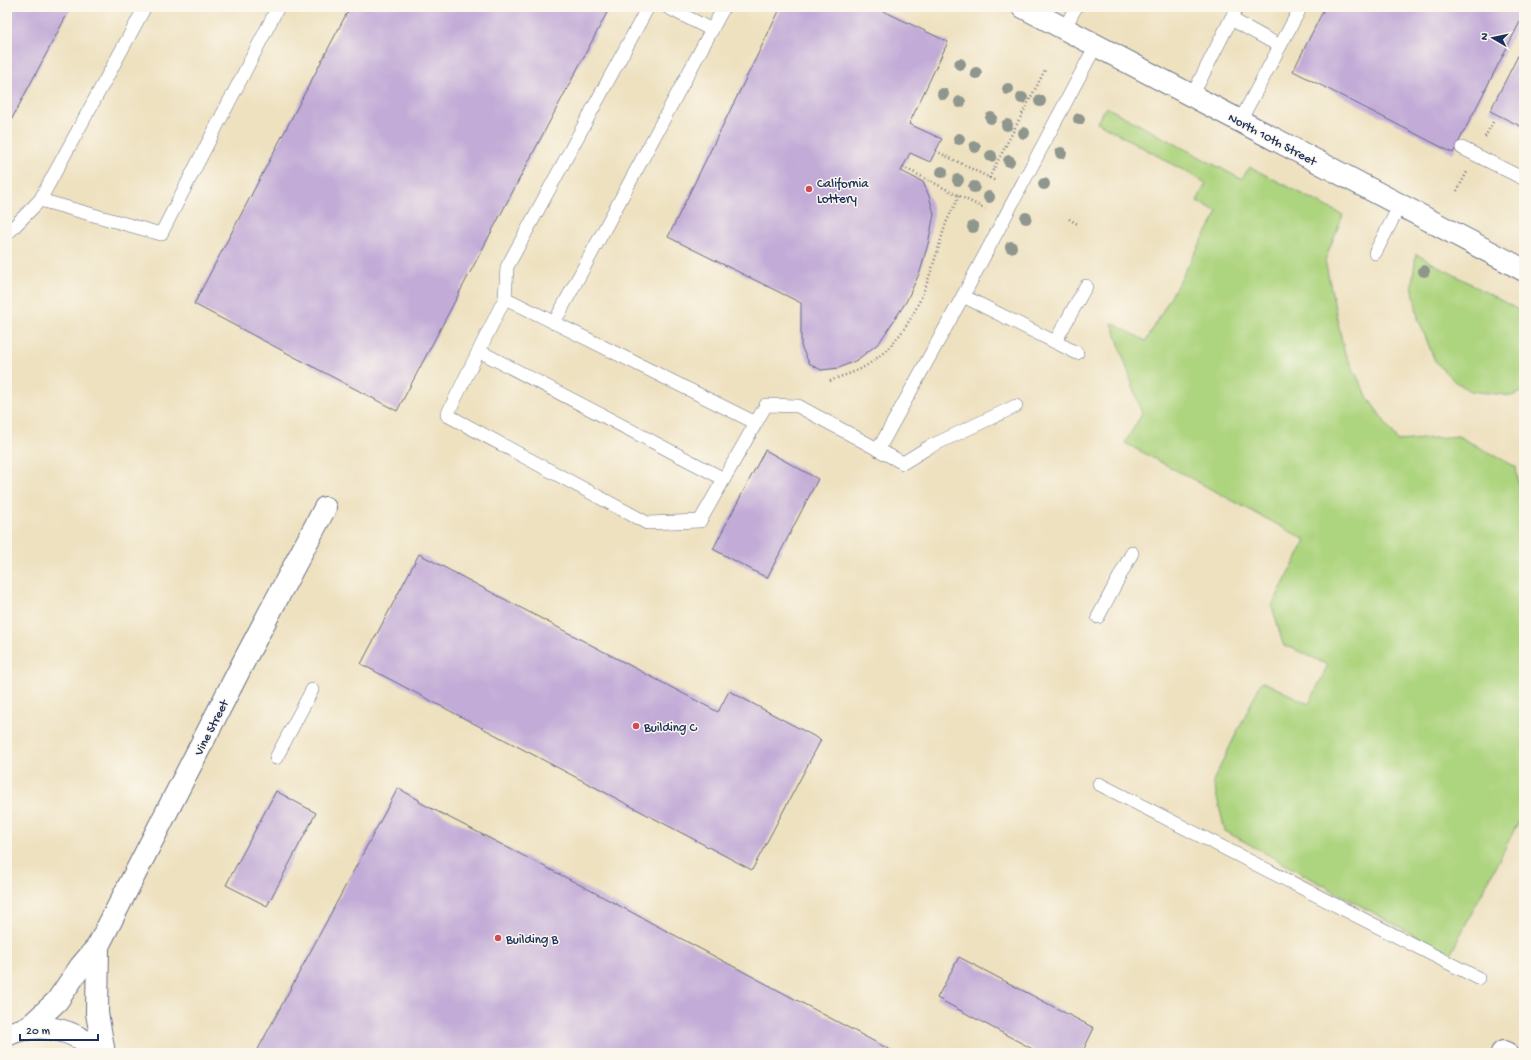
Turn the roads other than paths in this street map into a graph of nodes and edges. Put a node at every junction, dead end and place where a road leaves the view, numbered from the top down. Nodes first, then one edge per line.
1 (145, 7) edge
2 (278, 7) edge
3 (648, 7) edge
4 (667, 7) edge
5 (724, 7) edge
6 (1023, 7) edge
7 (1237, 7) edge
8 (1301, 7) edge
9 (1073, 8) edge
10 (1231, 19) junction
11 (1064, 29) junction
12 (712, 30) junction
13 (1096, 45) junction
14 (1280, 46) junction
15 (1192, 96) junction
16 (1240, 121) junction
17 (1462, 148) dead end
18 (1524, 179) edge
19 (40, 200) junction
20 (1400, 205) junction
21 (7, 234) edge
22 (1375, 254) dead end
23 (1524, 270) edge
24 (1086, 286) dead end
25 (963, 296) junction
26 (506, 298) junction
27 (554, 323) junction
28 (1055, 342) junction
29 (479, 352) junction
30 (1077, 353) dead end
31 (1016, 406) dead end
32 (756, 423) junction
33 (878, 450) junction
34 (724, 479) junction
35 (325, 508) dead end
36 (1132, 553) dead end
37 (1098, 617) dead end
38 (312, 690) dead end
39 (276, 758) dead end
40 (1099, 784) dead end
41 (98, 946) junction
42 (1478, 978) dead end
43 (13, 1033) edge
44 (99, 1053) edge
45 (104, 1053) edge

1 - 19 lane
2 - 19 lane
3 - 26 lane
4 - 12 lane
5 - 12 lane
6 - 11 street, North 10th Street
7 - 10 lane
8 - 14 lane
9 - 11 lane
10 - 14 lane
10 - 15 lane
11 - 13 street, North 10th Street
12 - 27 lane
13 - 15 street, North 10th Street
13 - 25 lane
14 - 16 lane
15 - 16 street, North 10th Street
16 - 20 street, North 10th Street
17 - 18 lane
19 - 21 lane
20 - 22 lane
20 - 23 street, North 10th Street
24 - 28 lane
25 - 28 lane
25 - 33 lane
26 - 27 lane
26 - 29 lane
27 - 32 lane
28 - 30 lane
29 - 34 lane
29 - 34 lane
31 - 33 lane
32 - 33 lane
32 - 34 lane
35 - 41 street, Vine Street
36 - 37 lane
38 - 39 lane
40 - 42 lane
41 - 43 street, Vine Street
41 - 45 street, Vine Street
43 - 44 street

